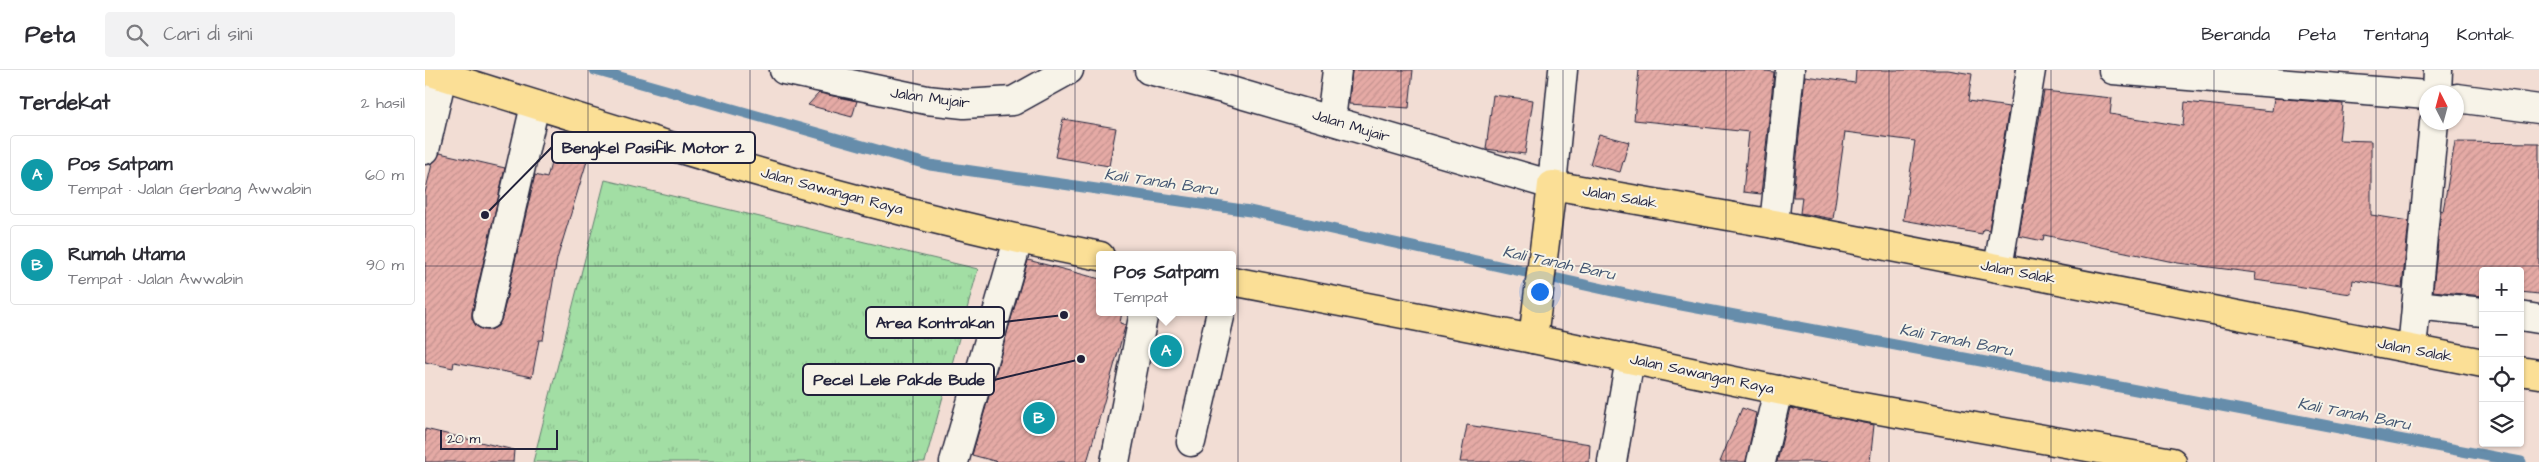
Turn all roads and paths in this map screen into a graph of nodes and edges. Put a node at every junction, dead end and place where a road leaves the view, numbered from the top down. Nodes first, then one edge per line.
1 (785, 70) edge
2 (1069, 70) edge
3 (1149, 70) edge
4 (1337, 70) edge
5 (1563, 70) edge
6 (1790, 70) edge
7 (2031, 70) edge
8 (2113, 70) edge
9 (2438, 70) edge
10 (433, 73) edge
11 (2437, 85) edge
12 (2419, 94) edge
13 (2464, 99) edge
14 (535, 105) junction
15 (2539, 108) edge
16 (1331, 120) junction
17 (2433, 130) edge
18 (425, 150) edge
19 (1553, 185) junction
20 (1775, 224) junction
21 (1019, 240) junction
22 (1096, 255) edge
23 (1998, 268) junction
24 (1236, 282) edge
25 (2416, 304) junction
26 (2479, 312) edge
27 (487, 316) dead end
28 (1143, 316) edge
29 (1220, 316) edge
30 (2524, 317) edge
31 (2539, 319) edge
32 (1533, 339) junction
33 (2412, 349) junction
34 (1630, 359) junction
35 (2479, 362) edge
36 (2524, 372) edge
37 (2539, 374) edge
38 (1778, 390) junction
39 (1191, 442) dead end
40 (954, 462) edge
41 (1115, 462) edge
42 (1611, 462) edge
43 (1761, 462) edge
44 (2172, 462) edge

1 - 2 street, Jalan Mujair
3 - 16 street, Jalan Mujair
4 - 16 street
5 - 19 street
6 - 20 street
7 - 23 street
8 - 12 street
9 - 11 street
10 - 14 highway, Jalan Sawangan Raya
10 - 18 street
13 - 15 street
14 - 21 highway, Jalan Sawangan Raya
14 - 27 street
16 - 19 street, Jalan Mujair
17 - 25 street
19 - 20 highway, Jalan Salak
19 - 32 highway
20 - 23 highway, Jalan Salak
21 - 22 highway, Jalan Sawangan Raya
21 - 40 street
23 - 33 highway, Jalan Salak
24 - 32 highway, Jalan Sawangan Raya
25 - 26 street
25 - 33 street
28 - 41 street
29 - 39 street
30 - 31 street
32 - 34 highway, Jalan Sawangan Raya
33 - 35 highway, Jalan Salak
34 - 38 highway, Jalan Sawangan Raya
34 - 42 street
36 - 37 highway
38 - 43 street
38 - 44 highway, Jalan Sawangan Raya

